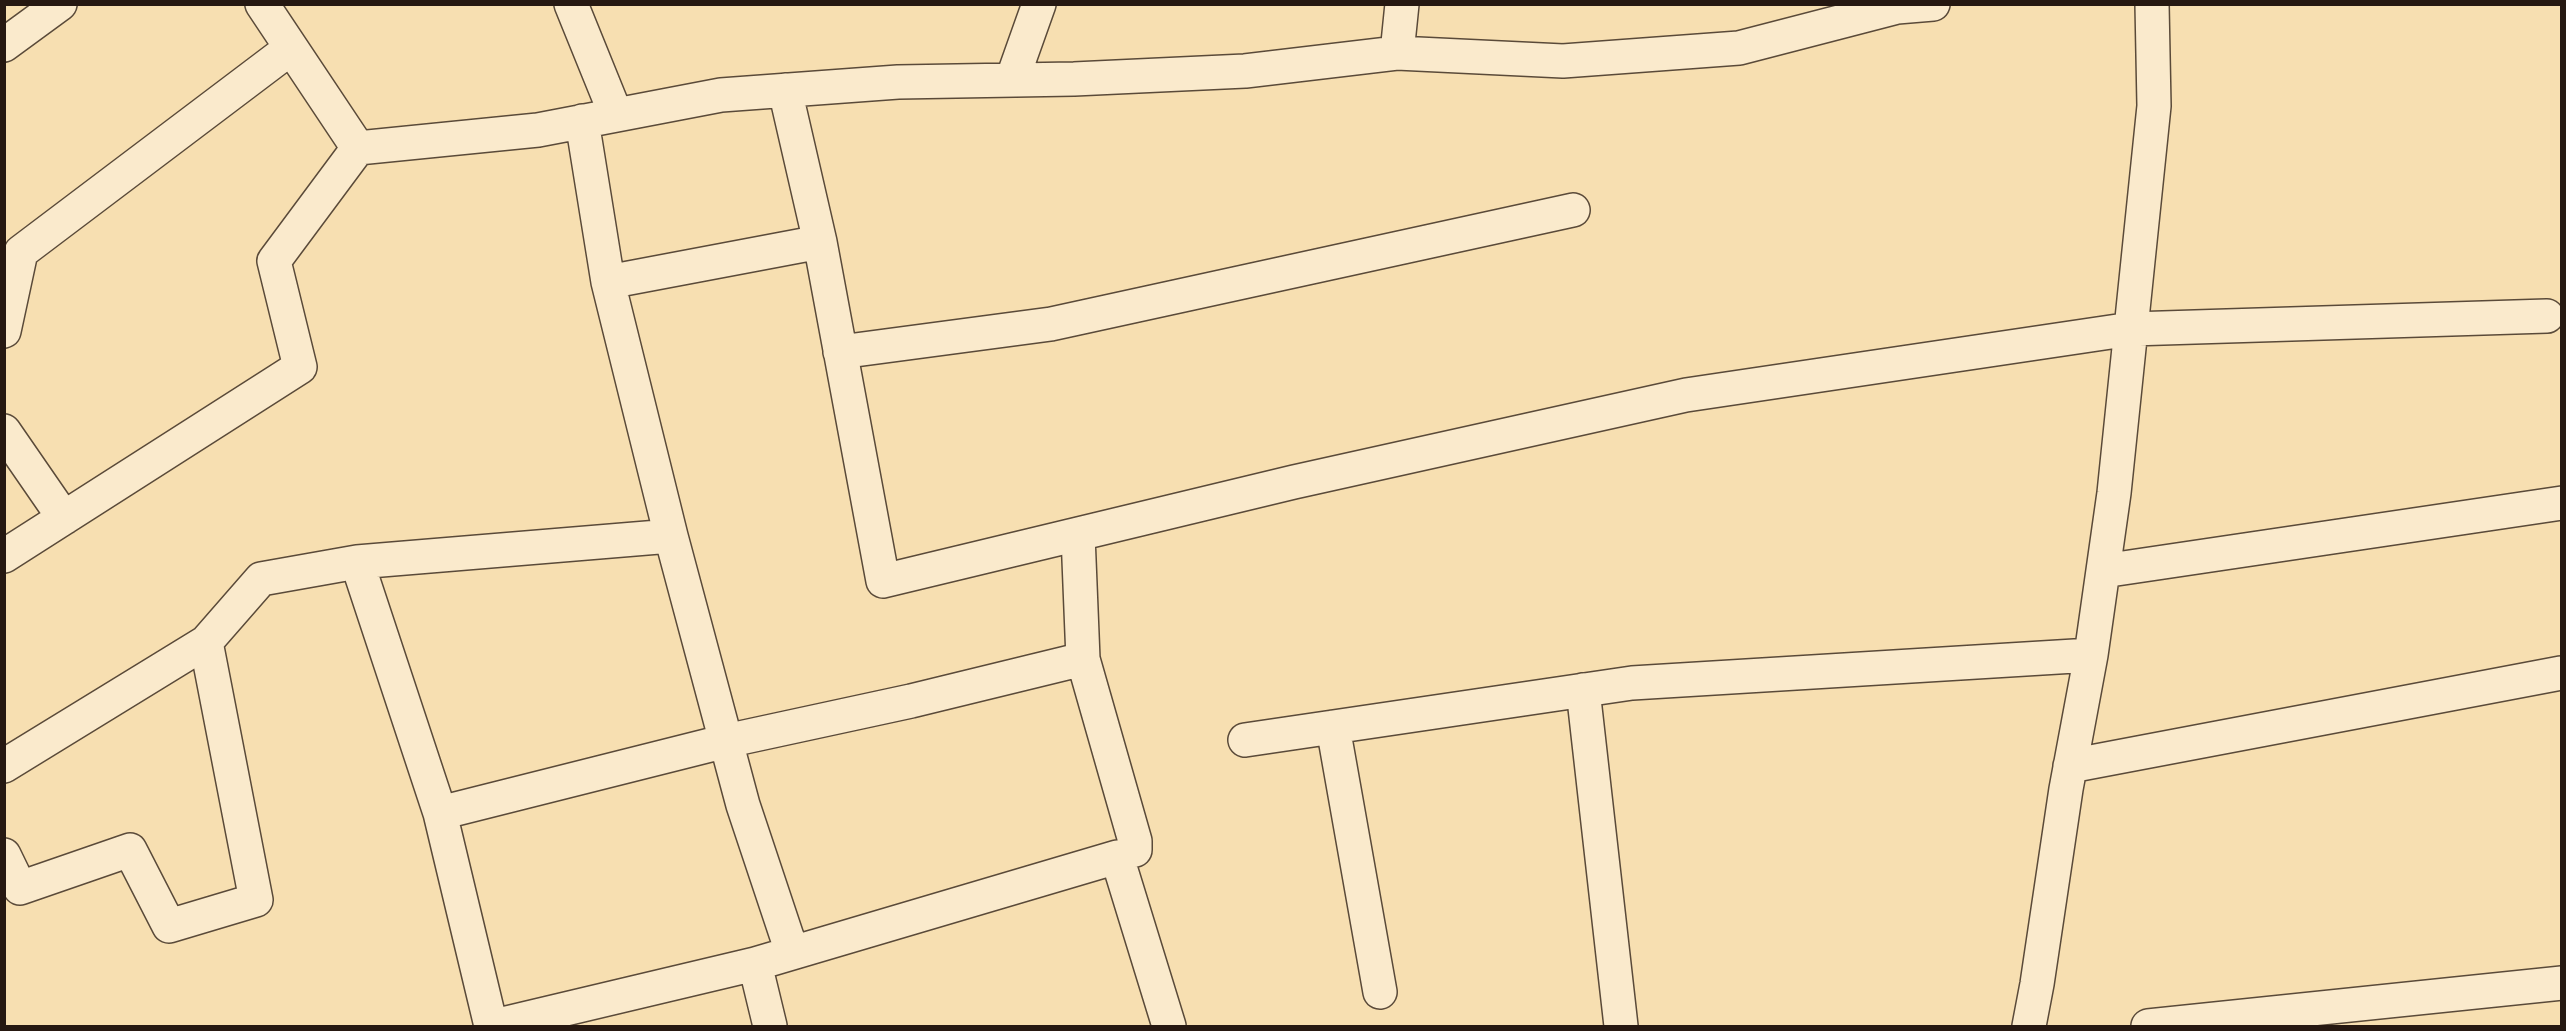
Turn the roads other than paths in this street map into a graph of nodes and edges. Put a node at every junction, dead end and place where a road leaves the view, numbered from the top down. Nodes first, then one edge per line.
1 (60, 4) edge
2 (571, 4) edge
3 (1039, 4) edge
4 (1402, 4) edge
5 (1933, 4) edge
6 (2152, 4) edge
7 (270, 8) edge
8 (4, 45) edge
9 (291, 48) junction
10 (1397, 53) junction
11 (1012, 80) junction
12 (785, 90) junction
13 (616, 115) junction
14 (582, 121) junction
15 (358, 148) junction
16 (1573, 210) dead end
17 (820, 242) junction
18 (608, 282) junction
19 (2547, 316) dead end
20 (2131, 329) junction
21 (4, 331) edge
22 (840, 352) junction
23 (4, 431) edge
24 (2562, 503) edge
25 (64, 518) junction
26 (1078, 534) junction
27 (671, 536) junction
28 (4, 556) edge
29 (357, 562) junction
30 (2103, 571) junction
31 (206, 642) junction
32 (2091, 655) junction
33 (1083, 659) junction
34 (2561, 673) edge
35 (1583, 690) junction
36 (1333, 727) junction
37 (1245, 740) dead end
38 (726, 741) junction
39 (4, 766) edge
40 (2070, 766) junction
41 (440, 813) junction
42 (1135, 850) dead end
43 (4, 855) edge
44 (794, 952) junction
45 (755, 964) junction
46 (2562, 983) edge
47 (1380, 992) dead end
48 (542, 1021) edge
49 (493, 1026) edge
50 (770, 1026) edge
51 (1168, 1026) edge
52 (1621, 1026) edge
53 (2029, 1026) edge
54 (2148, 1026) edge

1 - 8 street
2 - 13 street
3 - 11 street
4 - 10 street
5 - 10 street
6 - 20 street
7 - 9 street
9 - 15 street
9 - 21 street
10 - 11 street
11 - 12 street
12 - 13 street
12 - 17 street
13 - 14 street
14 - 15 street
14 - 18 street
15 - 25 street
16 - 22 street
17 - 18 street
17 - 22 street
18 - 27 street
19 - 20 street
20 - 26 street
20 - 30 street
22 - 26 street
23 - 25 street
24 - 30 street
25 - 28 street
26 - 33 street
27 - 29 street
27 - 38 street
29 - 31 street
29 - 41 street
30 - 32 street
31 - 39 street
31 - 43 street
32 - 35 street
32 - 40 street
33 - 38 street
33 - 42 street
34 - 40 street
35 - 36 street
35 - 52 street
36 - 37 street
36 - 47 street
38 - 41 street
38 - 44 street
40 - 53 street
41 - 49 street
44 - 45 street
44 - 51 street
45 - 48 street
45 - 50 street
46 - 54 street
48 - 49 street

